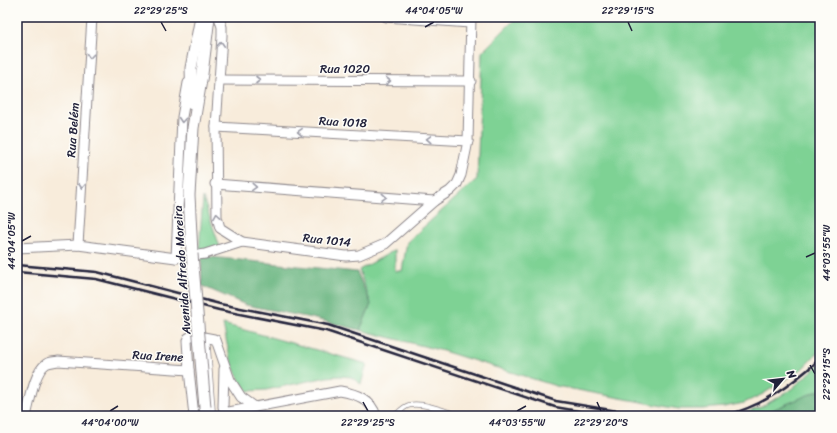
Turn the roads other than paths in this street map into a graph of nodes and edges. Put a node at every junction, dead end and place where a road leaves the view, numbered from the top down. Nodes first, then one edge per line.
1 (92, 17) edge
2 (201, 17) edge
3 (209, 17) edge
4 (219, 17) edge
5 (386, 17) edge
6 (471, 20) edge
7 (191, 68) junction
8 (219, 80) junction
9 (470, 81) junction
10 (193, 126) junction
11 (216, 127) junction
12 (468, 141) junction
13 (215, 184) junction
14 (434, 201) junction
15 (242, 242) junction
16 (78, 245) junction
17 (17, 248) edge
18 (176, 258) junction
19 (207, 338) junction
20 (224, 366) junction
21 (189, 370) junction
22 (255, 406) junction
23 (205, 411) edge
24 (26, 416) edge
25 (194, 416) edge
26 (213, 416) edge
27 (376, 416) edge
28 (395, 416) edge
29 (460, 416) edge

1 -> 16 street, Rua Belém
2 - 7 street, Avenida Alfredo Moreira
3 - 10 street, Avenida Alfredo Moreira
8 -> 4 street
5 - 6 street
6 - 9 street, Rua 1014
7 - 10 street, Avenida Alfredo Moreira
7 -> 18 street, Avenida Alfredo Moreira
8 -> 9 street, Rua 1020
8 - 11 street
9 - 12 street, Rua 1014
10 - 23 street, Avenida Alfredo Moreira, bridge
12 -> 11 street, Rua 1018
11 - 13 street
12 - 14 street, Rua 1014
13 -> 14 street
15 -> 13 street
14 - 15 street, Rua 1014
15 - 18 street, Rua 1014
16 - 17 street, Rua 1014
16 - 18 street, Rua 1014
19 - 20 street
19 - 21 street, Rua Irene
19 - 26 lane
20 - 22 street
20 - 22 street
21 - 24 street, Rua Irene
21 - 25 street
22 - 27 street
28 - 29 lane

